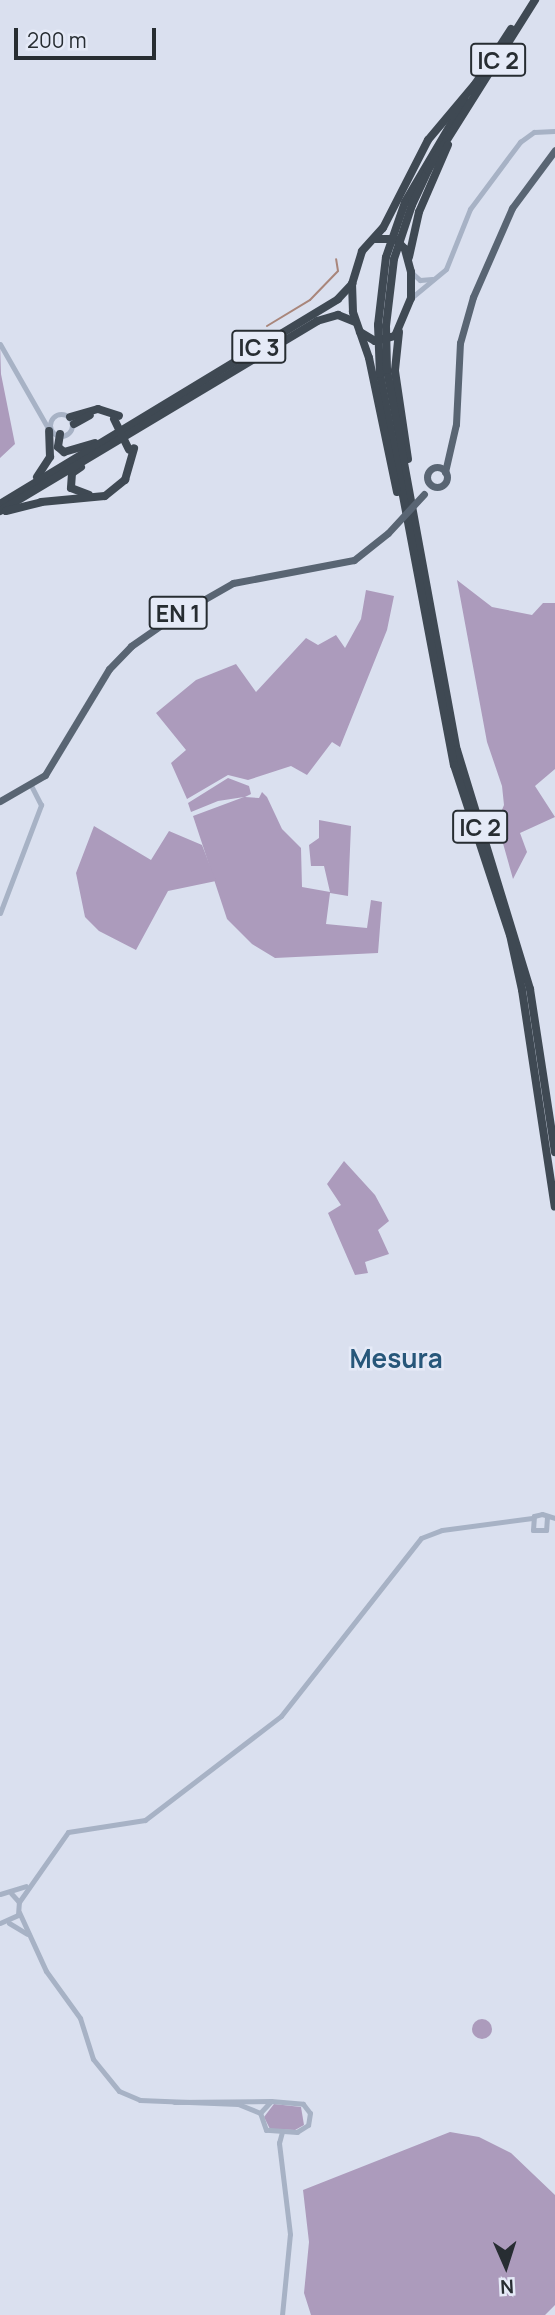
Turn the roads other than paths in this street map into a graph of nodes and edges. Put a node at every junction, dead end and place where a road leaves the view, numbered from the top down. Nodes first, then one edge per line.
1 (529, 0) edge
2 (535, 0) edge
3 (476, 83) junction
4 (459, 120) junction
5 (554, 131) edge
6 (555, 150) edge
7 (408, 204) junction
8 (374, 239) junction
9 (409, 257) junction
10 (411, 272) junction
11 (438, 276) junction
12 (352, 284) junction
13 (411, 298) junction
14 (355, 322) junction
15 (359, 332) junction
16 (399, 332) junction
17 (0, 344) edge
18 (384, 372) junction
19 (37, 414) junction
20 (53, 419) junction
21 (72, 420) junction
22 (48, 429) junction
23 (60, 434) junction
24 (111, 437) junction
25 (131, 449) junction
26 (89, 458) junction
27 (442, 470) junction
28 (433, 485) junction
29 (27, 487) junction
30 (410, 500) junction
31 (0, 504) edge
32 (404, 511) junction
33 (0, 512) edge
34 (31, 785) junction
35 (0, 801) edge
36 (0, 913) edge
37 (555, 1152) edge
38 (555, 1207) edge
39 (547, 1517) junction
40 (555, 1518) edge
41 (531, 1520) junction
42 (555, 1524) edge
43 (548, 1528) junction
44 (29, 1885) junction
45 (10, 1893) junction
46 (0, 1894) edge
47 (19, 1902) junction
48 (19, 1912) junction
49 (0, 1923) edge
50 (9, 1923) junction
51 (27, 1934) junction
52 (216, 2102) junction
53 (271, 2102) junction
54 (260, 2113) junction
55 (271, 2132) junction
56 (282, 2132) junction
57 (279, 2143) junction
58 (282, 2315) edge

1 - 3 highway, IC 2
2 - 4 highway, IC 2
3 - 7 highway, IC 2
3 - 8 highway
4 - 7 highway, IC 2
4 - 9 highway
5 - 11 street
6 - 27 main road, EN 1
7 - 18 highway, IC 2, bridge
8 - 9 highway
8 - 12 highway
9 - 10 highway
10 - 11 street
10 - 13 highway
11 - 13 street
12 - 14 highway
12 - 24 highway, IC 3
13 - 16 highway
14 - 15 highway
14 - 26 highway, IC 3
15 - 16 highway
15 - 32 highway
16 - 30 highway
17 - 19 street
18 - 30 highway, IC 2
18 - 32 highway, IC 2
19 - 20 street
19 - 22 street
20 - 21 street
20 - 22 street
21 - 23 street
21 - 25 highway, bridge
22 - 23 street
22 - 29 highway
23 - 24 highway
24 - 29 highway, IC 3
25 - 26 highway
25 - 33 highway
26 - 33 highway, IC 3
27 - 28 main road, EN 1
27 - 28 main road, EN 1
28 - 34 main road, EN 1, bridge
29 - 31 highway, IC 3
30 - 37 highway, IC 2
32 - 38 highway, IC 2
34 - 35 main road, EN 1
34 - 36 street
39 - 40 street
39 - 41 street
39 - 43 street
41 - 43 street
41 - 44 street
42 - 43 street
44 - 45 street
44 - 47 street
45 - 46 street
45 - 47 street
47 - 48 street
48 - 50 street
48 - 51 street
49 - 50 street
50 - 51 street
51 - 52 street
52 - 53 street
52 - 54 street
53 - 54 street
53 - 56 street
54 - 55 street
55 - 56 street
55 - 57 street
56 - 57 street
57 - 58 street

